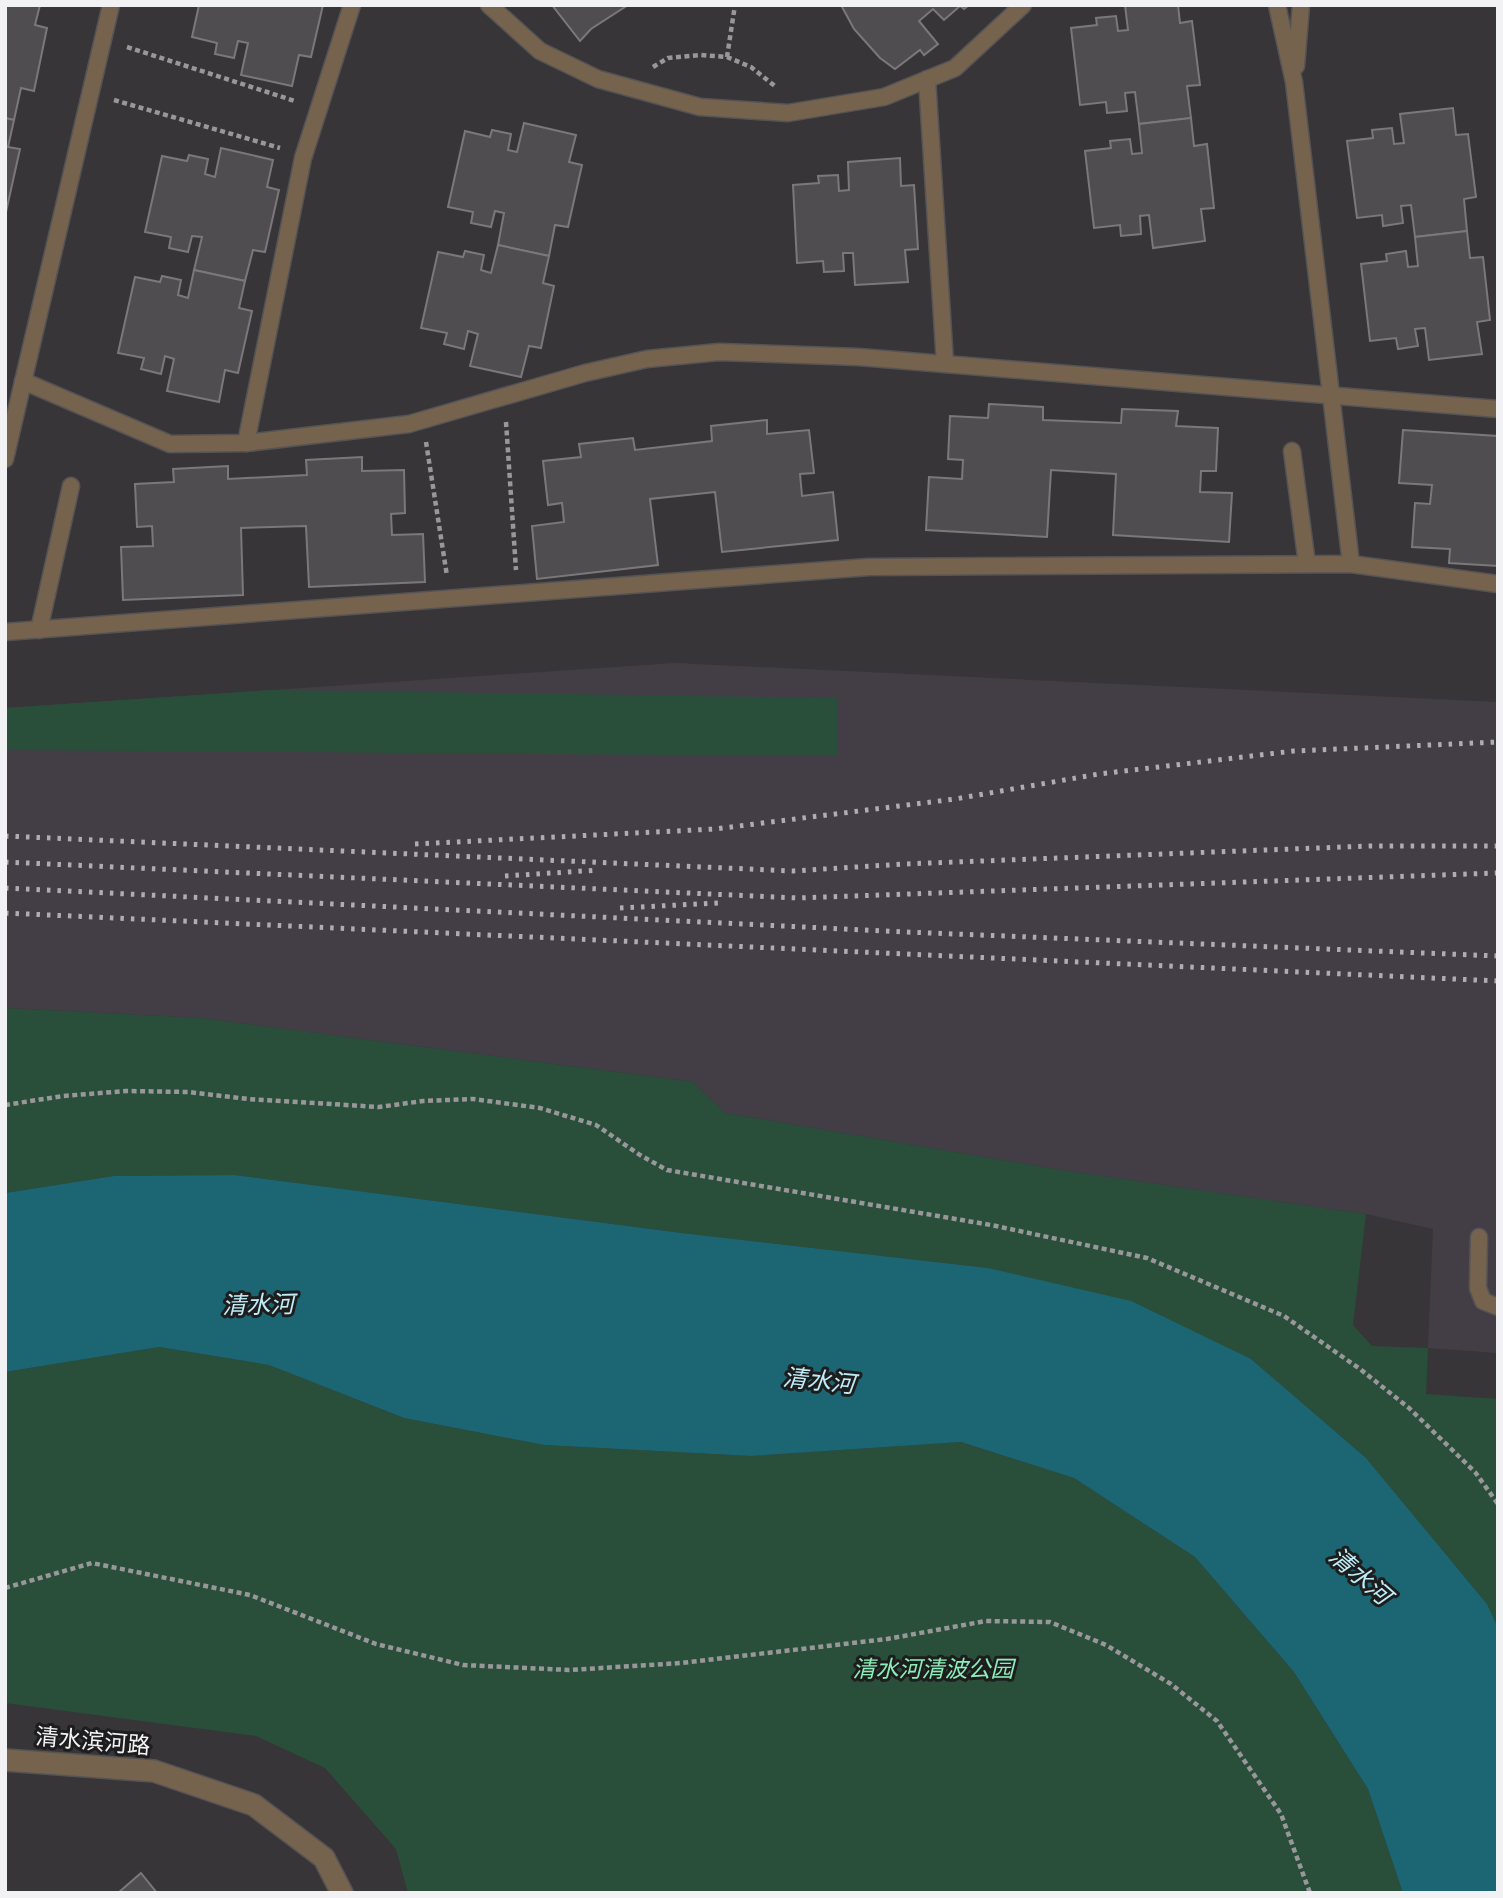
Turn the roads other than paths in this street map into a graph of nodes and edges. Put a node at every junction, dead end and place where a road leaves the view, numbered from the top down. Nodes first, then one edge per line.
1 (111, 5) edge
2 (352, 5) edge
3 (489, 5) edge
4 (1023, 5) edge
5 (1277, 5) edge
6 (1301, 5) edge
7 (927, 79) junction
8 (1294, 82) junction
9 (945, 364) junction
10 (23, 381) junction
11 (1331, 396) junction
12 (1498, 409) edge
13 (8, 439) edge
14 (246, 443) junction
15 (1292, 451) dead end
16 (5, 459) edge
17 (71, 486) dead end
18 (1307, 564) junction
19 (1351, 564) junction
20 (1498, 584) edge
21 (39, 630) junction
22 (5, 632) edge
23 (1479, 1237) dead end
24 (1498, 1307) edge
25 (5, 1760) edge
26 (342, 1893) edge

1 - 10 lane
2 - 14 lane
3 - 7 lane
4 - 7 lane
5 - 8 lane
6 - 8 lane
7 - 9 lane
8 - 11 lane
9 - 11 lane
9 - 14 lane
10 - 13 lane
10 - 14 lane
11 - 12 lane
11 - 19 lane
13 - 16 lane
15 - 18 lane
17 - 21 lane
18 - 19 lane
18 - 21 lane
19 - 20 lane
21 - 22 lane
23 - 24 lane
25 - 26 street, 清水滨河路

